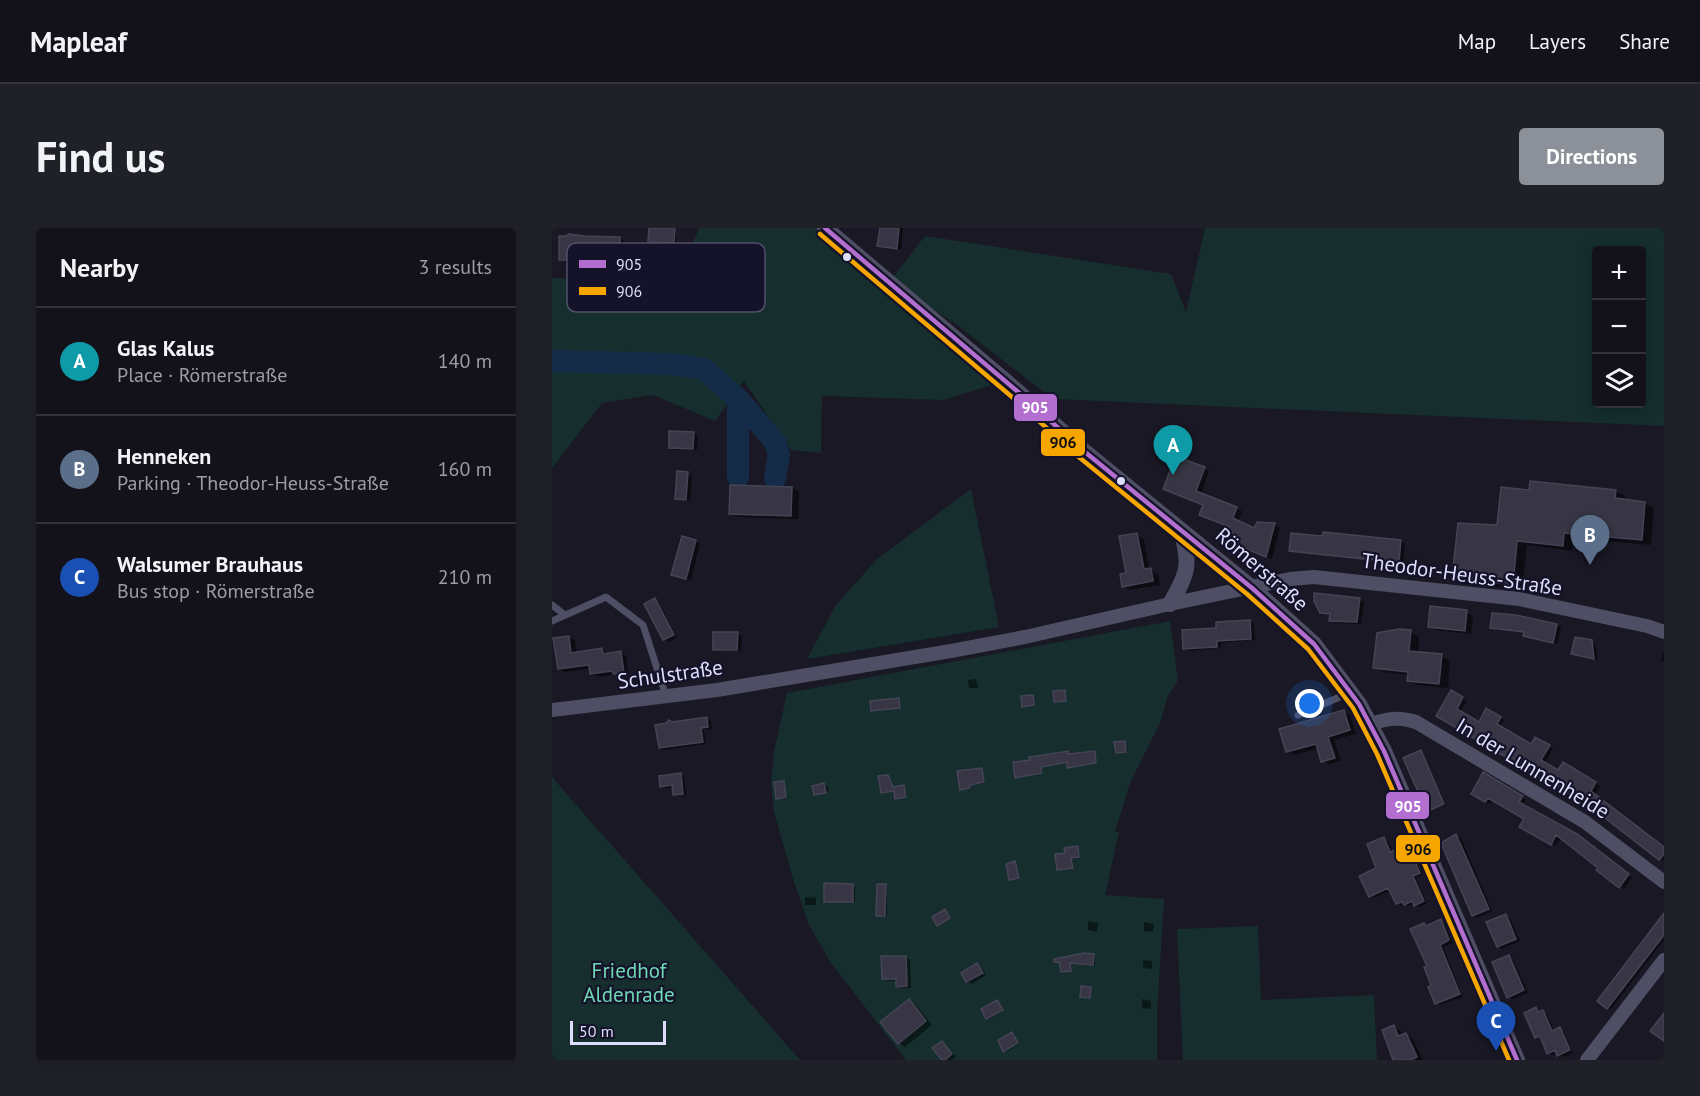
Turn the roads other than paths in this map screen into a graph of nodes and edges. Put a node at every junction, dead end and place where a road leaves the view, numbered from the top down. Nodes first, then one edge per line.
1 (825, 228) edge
2 (1181, 530) junction
3 (1252, 588) junction
4 (1170, 604) junction
5 (552, 605) edge
6 (565, 615) junction
7 (552, 621) edge
8 (1664, 632) edge
9 (1351, 692) junction
10 (666, 696) junction
11 (552, 710) edge
12 (1298, 715) dead end
13 (1370, 724) junction
14 (1664, 882) edge
15 (1664, 960) edge
16 (1517, 1060) edge
17 (1587, 1060) edge

1 - 2 street, Römerstraße
2 - 3 street, Römerstraße
2 - 4 street
3 - 4 street, Schulstraße
3 - 8 street, Theodor-Heuss-Straße
3 - 9 street, Römerstraße
4 - 10 street, Schulstraße
5 - 6 lane
6 - 7 lane
6 - 10 lane
9 - 12 lane
9 - 13 street, Römerstraße
10 - 11 street, Schulstraße
13 - 14 street, In der Lunnenheide
13 - 16 street, Römerstraße
15 - 17 street

